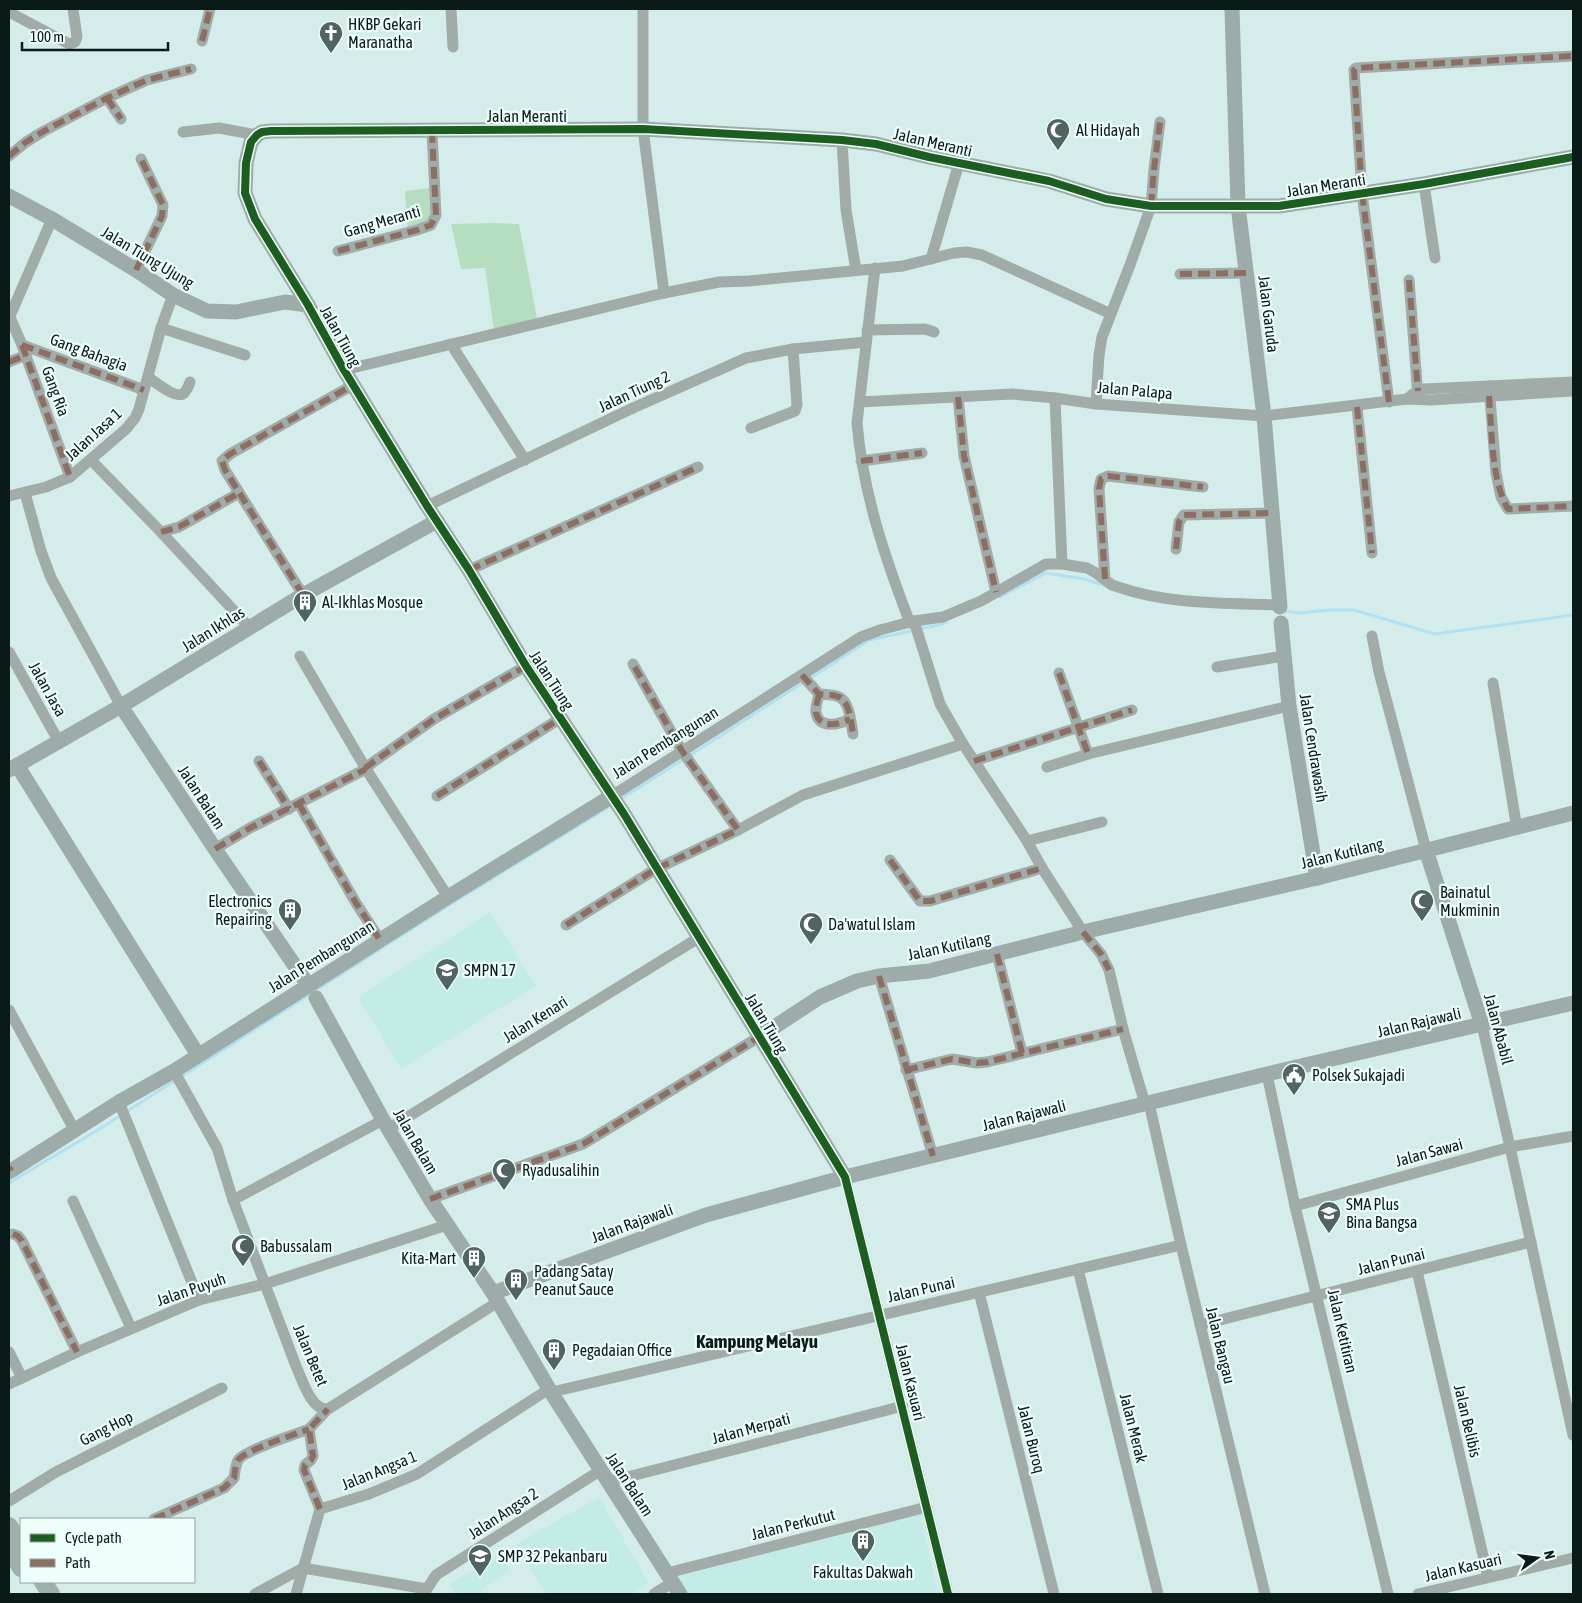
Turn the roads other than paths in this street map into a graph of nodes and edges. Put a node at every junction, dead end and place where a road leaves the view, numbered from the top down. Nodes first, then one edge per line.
1 (73, 9) edge
2 (210, 9) edge
3 (451, 9) edge
4 (643, 9) edge
5 (1232, 9) edge
6 (9, 12) edge
7 (202, 41) dead end
8 (453, 47) dead end
9 (1573, 56) edge
10 (191, 69) dead end
11 (108, 98) junction
12 (121, 119) dead end
13 (1160, 122) dead end
14 (643, 129) junction
15 (432, 131) junction
16 (183, 132) dead end
17 (257, 135) junction
18 (842, 140) junction
19 (9, 156) edge
20 (1573, 158) edge
21 (141, 159) dead end
22 (959, 163) junction
23 (1424, 184) junction
24 (1362, 192) junction
25 (9, 196) edge
26 (1151, 206) junction
27 (1238, 206) junction
28 (52, 219) junction
29 (338, 251) dead end
30 (1436, 258) dead end
31 (931, 259) junction
32 (875, 268) junction
33 (136, 270) junction
34 (856, 270) junction
35 (1246, 273) junction
36 (1180, 274) dead end
37 (1409, 280) dead end
38 (664, 294) junction
39 (173, 296) junction
40 (308, 304) junction
41 (1111, 314) junction
42 (9, 316) edge
43 (161, 328) junction
44 (867, 330) junction
45 (934, 332) dead end
46 (866, 342) junction
47 (451, 344) junction
48 (793, 349) junction
49 (24, 350) junction
50 (245, 355) dead end
51 (9, 362) edge
52 (344, 370) junction
53 (148, 377) junction
54 (190, 382) dead end
55 (1573, 382) edge
56 (353, 385) junction
57 (144, 390) junction
58 (1489, 391) junction
59 (1573, 391) edge
60 (958, 397) junction
61 (1415, 397) junction
62 (1055, 398) junction
63 (860, 402) junction
64 (1389, 402) junction
65 (1096, 404) junction
66 (1357, 406) junction
67 (1264, 416) junction
68 (751, 428) dead end
69 (922, 453) dead end
70 (91, 460) junction
71 (525, 460) junction
72 (861, 461) junction
73 (698, 467) dead end
74 (70, 477) junction
75 (1203, 487) dead end
76 (25, 493) junction
77 (239, 493) junction
78 (9, 496) edge
79 (427, 506) junction
80 (1573, 506) edge
81 (1273, 513) junction
82 (437, 521) junction
83 (161, 532) junction
84 (1176, 549) dead end
85 (1372, 553) dead end
86 (1062, 564) junction
87 (469, 570) junction
88 (1105, 579) junction
89 (996, 592) junction
90 (303, 595) junction
91 (1280, 606) junction
92 (913, 623) junction
93 (1281, 623) joint
94 (249, 627) junction
95 (1372, 636) dead end
96 (9, 652) edge
97 (300, 656) dead end
98 (1283, 656) junction
99 (633, 664) dead end
100 (526, 666) junction
101 (1217, 667) dead end
102 (1059, 673) dead end
103 (1493, 683) dead end
104 (809, 684) junction
105 (121, 706) junction
106 (1289, 706) junction
107 (1132, 710) dead end
108 (561, 718) junction
109 (850, 719) junction
110 (1079, 727) junction
111 (853, 734) dead end
112 (59, 742) junction
113 (963, 744) junction
114 (683, 753) junction
115 (1088, 754) junction
116 (259, 761) dead end
117 (974, 761) junction
118 (13, 767) edge
119 (1047, 767) dead end
120 (366, 768) junction
121 (437, 796) dead end
122 (613, 798) junction
123 (294, 807) junction
124 (1573, 813) edge
125 (1102, 822) dead end
126 (1516, 829) junction
127 (738, 830) junction
128 (1028, 841) junction
129 (215, 849) junction
130 (1426, 850) junction
131 (890, 860) dead end
132 (1042, 868) junction
133 (656, 869) junction
134 (1317, 878) junction
135 (448, 897) junction
136 (566, 926) dead end
137 (1083, 932) junction
138 (700, 937) junction
139 (380, 940) junction
140 (997, 954) junction
141 (879, 976) junction
142 (311, 990) junction
143 (1573, 1003) edge
144 (9, 1010) edge
145 (1482, 1025) junction
146 (1123, 1029) junction
147 (759, 1037) junction
148 (1022, 1054) junction
149 (198, 1055) junction
150 (906, 1070) junction
151 (174, 1071) junction
152 (1267, 1074) junction
153 (120, 1103) junction
154 (1147, 1104) junction
155 (385, 1125) junction
156 (75, 1131) junction
157 (1573, 1136) edge
158 (1510, 1147) junction
159 (933, 1156) junction
160 (9, 1170) edge
161 (846, 1177) junction
162 (430, 1199) junction
163 (233, 1200) junction
164 (73, 1201) dead end
165 (1295, 1206) junction
166 (447, 1225) junction
167 (13, 1234) dead end
168 (1531, 1242) junction
169 (1181, 1245) junction
170 (1078, 1269) junction
171 (1417, 1271) junction
172 (265, 1284) junction
173 (979, 1292) junction
174 (1318, 1295) junction
175 (495, 1298) junction
176 (199, 1300) junction
177 (879, 1315) junction
178 (1200, 1325) junction
179 (131, 1328) junction
180 (9, 1352) edge
181 (77, 1352) junction
182 (22, 1378) junction
183 (9, 1384) edge
184 (222, 1388) dead end
185 (550, 1391) junction
186 (903, 1406) junction
187 (328, 1409) junction
188 (309, 1429) junction
189 (1573, 1436) edge
190 (604, 1476) junction
191 (9, 1501) edge
192 (927, 1507) junction
193 (320, 1509) junction
194 (156, 1518) edge
195 (9, 1526) edge
196 (20, 1544) edge
197 (9, 1547) edge
198 (1573, 1558) edge
199 (20, 1566) edge
200 (303, 1568) junction
201 (1488, 1578) junction
202 (31, 1583) edge
203 (44, 1583) edge
204 (674, 1583) edge
205 (429, 1591) edge
206 (37, 1594) edge
207 (51, 1594) edge
208 (255, 1594) edge
209 (296, 1594) edge
210 (654, 1594) edge
211 (948, 1594) edge
212 (1054, 1594) edge
213 (1158, 1594) edge
214 (1265, 1594) edge
215 (1388, 1594) edge
216 (1418, 1594) edge

1 - 6 street
2 - 7 street
3 - 8 street
4 - 14 street
5 - 27 street, Jalan Garuda
9 - 24 street
10 - 11 street
11 - 12 street
11 - 19 street
13 - 26 street
14 - 15 street, Jalan Meranti
14 - 18 street, Jalan Meranti
14 - 38 street
15 - 17 street, Jalan Meranti
15 - 29 street, Gang Meranti
16 - 17 street
17 - 40 street, Jalan Tiung
18 - 22 street, Jalan Meranti
18 - 34 street
20 - 23 street, Jalan Meranti
21 - 33 street
22 - 26 street, Jalan Meranti
22 - 31 street
23 - 24 street, Jalan Meranti
23 - 30 street
24 - 27 street, Jalan Meranti
24 - 64 street
25 - 28 street, Jalan Tiung Ujung
26 - 27 street, Jalan Meranti
26 - 41 street
27 - 35 street, Jalan Garuda
28 - 33 street, Jalan Tiung Ujung
28 - 42 street
31 - 32 street
31 - 41 street
32 - 34 street
32 - 44 street, Jalan Bangau
33 - 39 street, Jalan Tiung Ujung
34 - 38 street
35 - 36 street
35 - 67 street, Jalan Garuda
37 - 61 street
38 - 47 street
39 - 40 street, Jalan Tiung Ujung
39 - 43 street, Jalan Jasa 1
40 - 52 street, Jalan Tiung
41 - 65 street
42 - 49 street, Gang Ria
43 - 50 street
43 - 53 street, Jalan Jasa 1
44 - 45 street
44 - 46 street, Jalan Bangau
46 - 48 street, Jalan Tiung 2
46 - 63 street, Jalan Bangau
47 - 52 street
47 - 71 street
48 - 68 street
48 - 71 street, Jalan Tiung 2
49 - 51 street
49 - 57 street, Gang Bahagia
49 - 74 street, Gang Ria
52 - 56 street, Jalan Tiung
53 - 54 street
53 - 57 street, Jalan Jasa 1
55 - 58 street, Jalan Palapa
56 - 77 street
56 - 79 street, Jalan Tiung
57 - 70 street, Jalan Jasa 1
58 - 59 street, Jalan Palapa
58 - 61 street, Jalan Palapa
58 - 80 street
60 - 62 street, Jalan Palapa
60 - 63 street, Jalan Palapa
60 - 89 street
61 - 64 street, Jalan Palapa
62 - 65 street, Jalan Palapa
62 - 86 street
63 - 72 street, Jalan Bangau
64 - 66 street, Jalan Palapa
65 - 67 street, Jalan Palapa
66 - 67 street, Jalan Palapa
66 - 85 street
67 - 81 street, Jalan Garuda
69 - 72 street
70 - 74 street, Jalan Jasa 1
70 - 83 street
71 - 79 street, Jalan Tiung 2
72 - 92 street, Jalan Bangau
73 - 87 street
74 - 76 street, Jalan Jasa 1
75 - 88 street
76 - 78 street, Jalan Jasa 1
76 - 105 street
77 - 83 street
77 - 90 street
79 - 82 street, Jalan Tiung
81 - 84 street
81 - 91 street, Jalan Garuda
82 - 87 street, Jalan Tiung
82 - 90 street, Jalan Ikhlas
83 - 94 street
86 - 88 street, Jalan Pembangunan
86 - 89 street, Jalan Pembangunan
87 - 100 street, Jalan Tiung
88 - 91 street, Jalan Pembangunan
89 - 92 street, Jalan Pembangunan
90 - 94 street, Jalan Ikhlas
91 - 93 street, Jalan Garuda
92 - 104 street, Jalan Pembangunan
92 - 113 street, Jalan Bangau
93 - 98 street, Jalan Cendrawasih
94 - 105 street, Jalan Ikhlas
95 - 130 street, Jalan Ababil
96 - 112 street, Jalan Jasa
97 - 120 street
98 - 101 street
98 - 106 street, Jalan Cendrawasih
99 - 114 street
100 - 108 street, Jalan Tiung
100 - 120 street
102 - 110 street
103 - 126 street
104 - 109 street
104 - 109 street
104 - 114 street, Jalan Pembangunan
105 - 112 street, Jalan Ikhlas
105 - 129 street, Jalan Balam
106 - 115 street
106 - 134 street, Jalan Cendrawasih
107 - 110 street
108 - 121 street
108 - 122 street, Jalan Tiung
109 - 111 street
110 - 115 street
110 - 117 street
112 - 118 street, Jalan Ikhlas
113 - 117 street, Jalan Bangau
113 - 127 street
114 - 122 street, Jalan Pembangunan
114 - 127 street
115 - 119 street
116 - 123 street
117 - 128 street, Jalan Bangau
118 - 149 street
120 - 123 street
120 - 135 street
122 - 133 street, Jalan Tiung
122 - 135 street, Jalan Pembangunan
123 - 129 street
123 - 139 street
124 - 126 street, Jalan Kutilang
125 - 128 street
126 - 130 street, Jalan Kutilang
127 - 133 street
128 - 132 street, Jalan Bangau
129 - 142 street, Jalan Balam
130 - 134 street, Jalan Kutilang
130 - 145 street, Jalan Ababil
131 - 132 street
132 - 137 street, Jalan Bangau
133 - 136 street
133 - 138 street, Jalan Tiung
134 - 137 street, Jalan Kutilang
135 - 139 street, Jalan Pembangunan
137 - 140 street, Jalan Kutilang
137 - 146 street, Jalan Bangau
138 - 147 street, Jalan Tiung
138 - 155 street, Jalan Kenari
139 - 142 street, Jalan Pembangunan
140 - 141 street, Jalan Kutilang
140 - 148 street
141 - 147 street, Jalan Kutilang
141 - 150 street
142 - 149 street, Jalan Pembangunan
142 - 155 street, Jalan Balam
143 - 145 street, Jalan Rajawali
144 - 156 street
145 - 152 street, Jalan Rajawali
145 - 158 street, Jalan Ababil
146 - 148 street
146 - 154 street, Jalan Bangau
147 - 161 street, Jalan Tiung
147 - 162 street, Jalan Kutilang
148 - 150 street
149 - 151 street, Jalan Pembangunan
150 - 159 street
151 - 153 street, Jalan Pembangunan
151 - 163 street, Jalan Betet
152 - 154 street, Jalan Rajawali
152 - 165 street, Jalan Ketitiran
153 - 156 street, Jalan Pembangunan
153 - 176 street
154 - 159 street, Jalan Rajawali
154 - 169 street, Jalan Bangau
155 - 162 street, Jalan Balam
155 - 163 street, Jalan Kenari
156 - 160 street, Jalan Pembangunan
157 - 158 street, Jalan Sawai
158 - 165 street, Jalan Sawai
158 - 168 street, Jalan Ababil
159 - 161 street, Jalan Rajawali
161 - 175 street, Jalan Rajawali
161 - 177 street, Jalan Kasuari
162 - 166 street, Jalan Balam
163 - 172 street, Jalan Betet
164 - 179 street
165 - 174 street, Jalan Ketitiran
166 - 172 street, Jalan Puyuh
166 - 175 street, Jalan Balam
167 - 181 street
168 - 171 street, Jalan Punai
168 - 189 street, Jalan Ababil
169 - 170 street, Jalan Punai
169 - 178 street, Jalan Bangau
170 - 173 street, Jalan Punai
170 - 213 street, Jalan Merak
171 - 174 street, Jalan Punai
171 - 201 street, Jalan Belibis
172 - 176 street, Jalan Puyuh
172 - 187 street, Jalan Betet
173 - 177 street, Jalan Punai
173 - 212 street, Jalan Buroq
174 - 178 street, Jalan Punai
174 - 215 street, Jalan Ketitiran
175 - 185 street, Jalan Balam
175 - 187 street, Jalan Betet
176 - 179 street, Jalan Puyuh
177 - 185 street, Jalan Punai
177 - 186 street, Jalan Kasuari
178 - 214 street, Jalan Bangau
179 - 181 street, Jalan Puyuh
180 - 182 street
181 - 182 street, Jalan Puyuh
182 - 183 street, Jalan Puyuh
184 - 191 street, Gang Hop
185 - 190 street, Jalan Balam
185 - 193 street, Jalan Angsa 1
186 - 190 street, Jalan Merpati
186 - 192 street, Jalan Kasuari
187 - 188 street
188 - 193 street
188 - 194 street
190 - 204 street, Jalan Balam
190 - 205 street, Jalan Angsa 2
192 - 204 street, Jalan Perkutut
192 - 211 street, Jalan Kasuari
193 - 200 street
195 - 196 main road
197 - 199 main road
198 - 201 street, Jalan Kasuari
200 - 205 street
200 - 208 street
200 - 209 street
201 - 216 street, Jalan Kasuari
202 - 206 main road
203 - 207 main road
204 - 210 street, Jalan Perkutut

